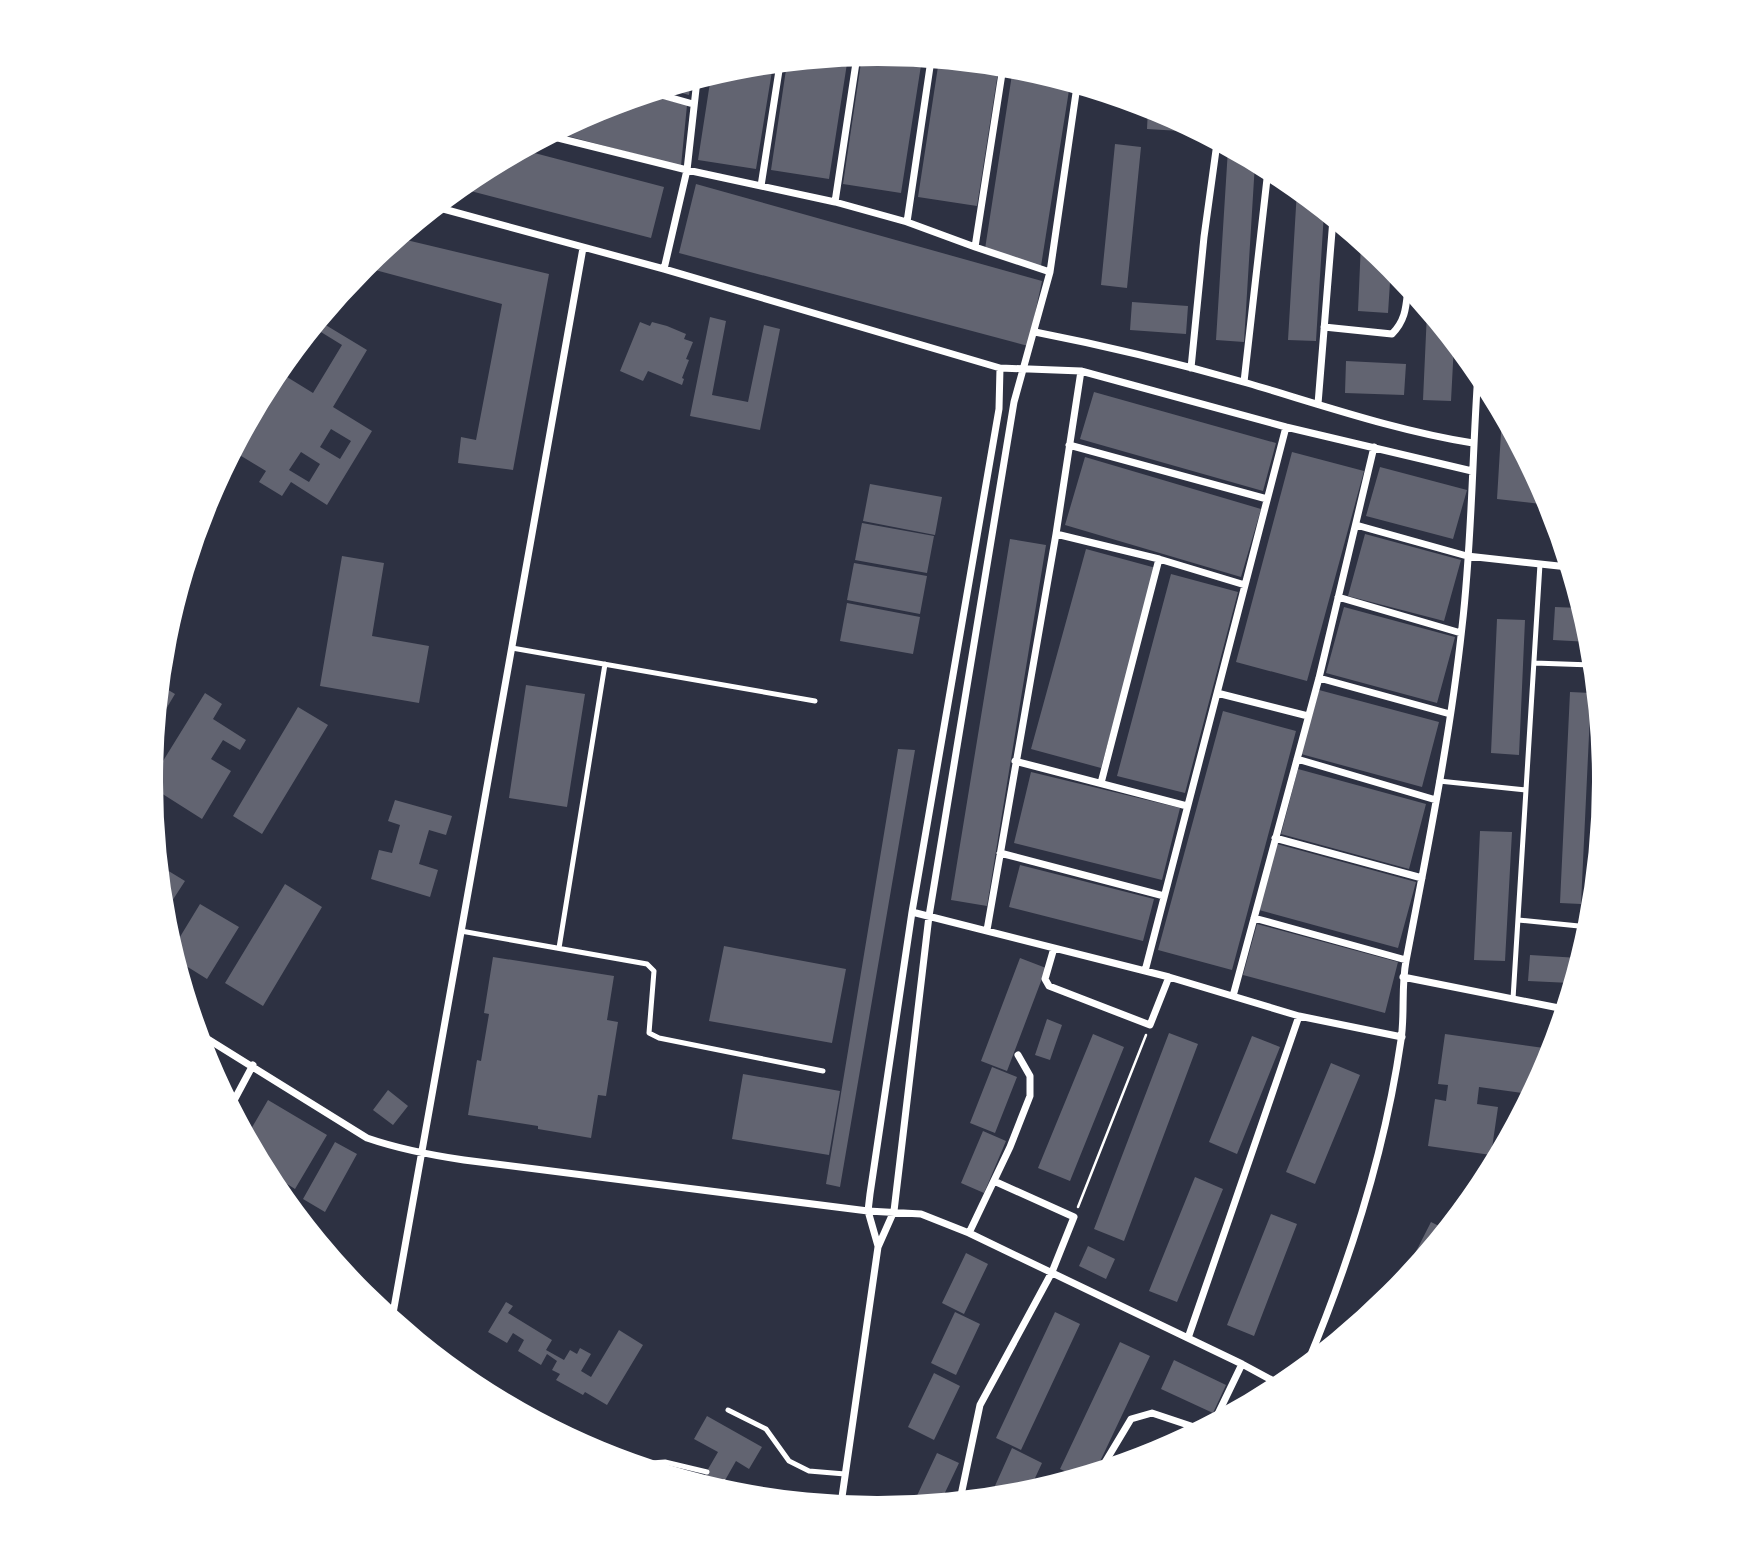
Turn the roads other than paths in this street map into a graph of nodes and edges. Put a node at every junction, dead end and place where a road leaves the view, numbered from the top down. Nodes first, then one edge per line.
1 (855, 67) edge
2 (930, 69) edge
3 (778, 74) edge
4 (1001, 78) edge
5 (695, 90) edge
6 (1076, 95) edge
7 (670, 97) edge
8 (693, 104) junction
9 (563, 139) edge
10 (1216, 152) edge
11 (687, 170) junction
12 (1267, 182) edge
13 (761, 186) junction
14 (835, 202) junction
15 (447, 210) edge
16 (907, 222) junction
17 (1332, 231) edge
18 (975, 247) junction
19 (583, 248) junction
20 (664, 269) junction
21 (1050, 272) junction
22 (1406, 302) edge
23 (1324, 327) junction
24 (1035, 332) junction
25 (1000, 368) junction
26 (1191, 368) junction
27 (1023, 370) junction
28 (1081, 371) junction
29 (1244, 382) junction
30 (1477, 393) edge
31 (1318, 404) junction
32 (1286, 427) junction
33 (1473, 443) junction
34 (1069, 445) junction
35 (1374, 447) junction
36 (1472, 471) junction
37 (1267, 499) junction
38 (1356, 525) junction
39 (1056, 534) junction
40 (1467, 556) junction
41 (1159, 559) junction
42 (1540, 565) junction
43 (1559, 567) edge
44 (1245, 585) junction
45 (1338, 597) junction
46 (1461, 634) junction
47 (512, 648) junction
48 (1534, 663) junction
49 (605, 664) junction
50 (1581, 665) edge
51 (1319, 678) junction
52 (1217, 693) junction
53 (815, 701) dead end
54 (1450, 714) junction
55 (1308, 716) junction
56 (1297, 759) junction
57 (1015, 761) junction
58 (1439, 781) junction
59 (1101, 783) junction
60 (1526, 790) junction
61 (1436, 800) junction
62 (1187, 806) junction
63 (1275, 838) junction
64 (1000, 853) junction
65 (1422, 878) junction
66 (1164, 896) junction
67 (912, 912) junction
68 (929, 916) junction
69 (1254, 918) junction
70 (1518, 920) junction
71 (1577, 926) edge
72 (987, 930) junction
73 (461, 931) junction
74 (559, 948) junction
75 (1054, 948) junction
76 (1406, 960) junction
77 (1144, 971) junction
78 (1169, 977) junction
79 (1403, 977) junction
80 (1233, 996) junction
81 (1513, 999) junction
82 (1555, 1007) edge
83 (1299, 1016) junction
84 (1402, 1037) junction
85 (212, 1041) edge
86 (1018, 1055) dead end
87 (253, 1065) junction
88 (823, 1071) dead end
89 (236, 1096) edge
90 (422, 1154) junction
91 (994, 1181) junction
92 (868, 1211) junction
93 (894, 1212) junction
94 (969, 1233) junction
95 (878, 1247) junction
96 (1052, 1272) junction
97 (394, 1307) edge
98 (1188, 1338) junction
99 (1314, 1346) edge
100 (1242, 1364) junction
101 (1269, 1378) edge
102 (1221, 1407) edge
103 (727, 1410) dead end
104 (1187, 1425) edge
105 (1107, 1458) edge
106 (662, 1462) edge
107 (707, 1472) dead end
108 (845, 1474) junction
109 (962, 1490) edge
110 (842, 1495) edge

1 - 14 street
2 - 16 street
3 - 13 street
4 - 18 street
5 - 8 street
6 - 21 street
7 - 8 street
8 - 11 street
9 - 11 street
10 - 26 street
11 - 13 street
11 - 20 street
12 - 29 street
13 - 14 street
14 - 16 street
15 - 19 street
16 - 18 street
17 - 23 street
18 - 21 street
19 - 20 street
19 - 47 street
20 - 25 street
21 - 24 street
22 - 23 street
23 - 31 street
24 - 26 street
24 - 27 street
25 - 27 street
25 - 67 street
26 - 29 street
27 - 28 street
27 - 68 street
28 - 32 street
28 - 34 street
29 - 31 street
30 - 33 street
31 - 33 street
32 - 35 street
32 - 37 street
33 - 36 street
34 - 37 street
34 - 39 street
35 - 36 street
35 - 38 street
36 - 40 street
37 - 44 street
38 - 40 street
38 - 45 street
39 - 41 street
39 - 57 street
40 - 42 street
40 - 46 street
41 - 44 street
41 - 59 street
42 - 43 street
42 - 48 lane
44 - 52 street
45 - 46 street
45 - 51 street
46 - 54 street
47 - 49 lane
47 - 73 street
48 - 50 lane
48 - 60 lane
49 - 53 lane
49 - 74 lane
51 - 54 street
51 - 55 street
52 - 55 street
52 - 62 street
54 - 58 street
55 - 56 street
56 - 61 street
56 - 63 street
57 - 59 street
57 - 64 street
58 - 60 lane
58 - 61 street
59 - 62 street
60 - 70 lane
61 - 65 street
62 - 66 street
63 - 65 street
63 - 69 street
64 - 66 street
64 - 72 street
65 - 76 street
66 - 77 street
67 - 68 street
67 - 92 street
68 - 72 street
68 - 93 street
69 - 76 street
69 - 80 street
70 - 71 lane
70 - 81 lane
72 - 75 street
73 - 74 lane
73 - 90 street
74 - 88 lane
75 - 77 street
75 - 78 street
76 - 79 street
77 - 78 street
78 - 80 street
79 - 81 street
79 - 84 street
80 - 83 street
81 - 82 street
83 - 84 street
83 - 98 street
84 - 99 street
85 - 87 street
86 - 91 street
87 - 89 street
87 - 90 street
90 - 92 street
90 - 97 street
91 - 94 street
91 - 96 street
92 - 93 street
92 - 95 street
93 - 94 street
93 - 95 street
94 - 96 street
95 - 108 street
96 - 98 street
96 - 109 street
98 - 100 street
100 - 101 street
100 - 102 street
103 - 108 lane
104 - 105 street
106 - 107 lane
108 - 110 street

